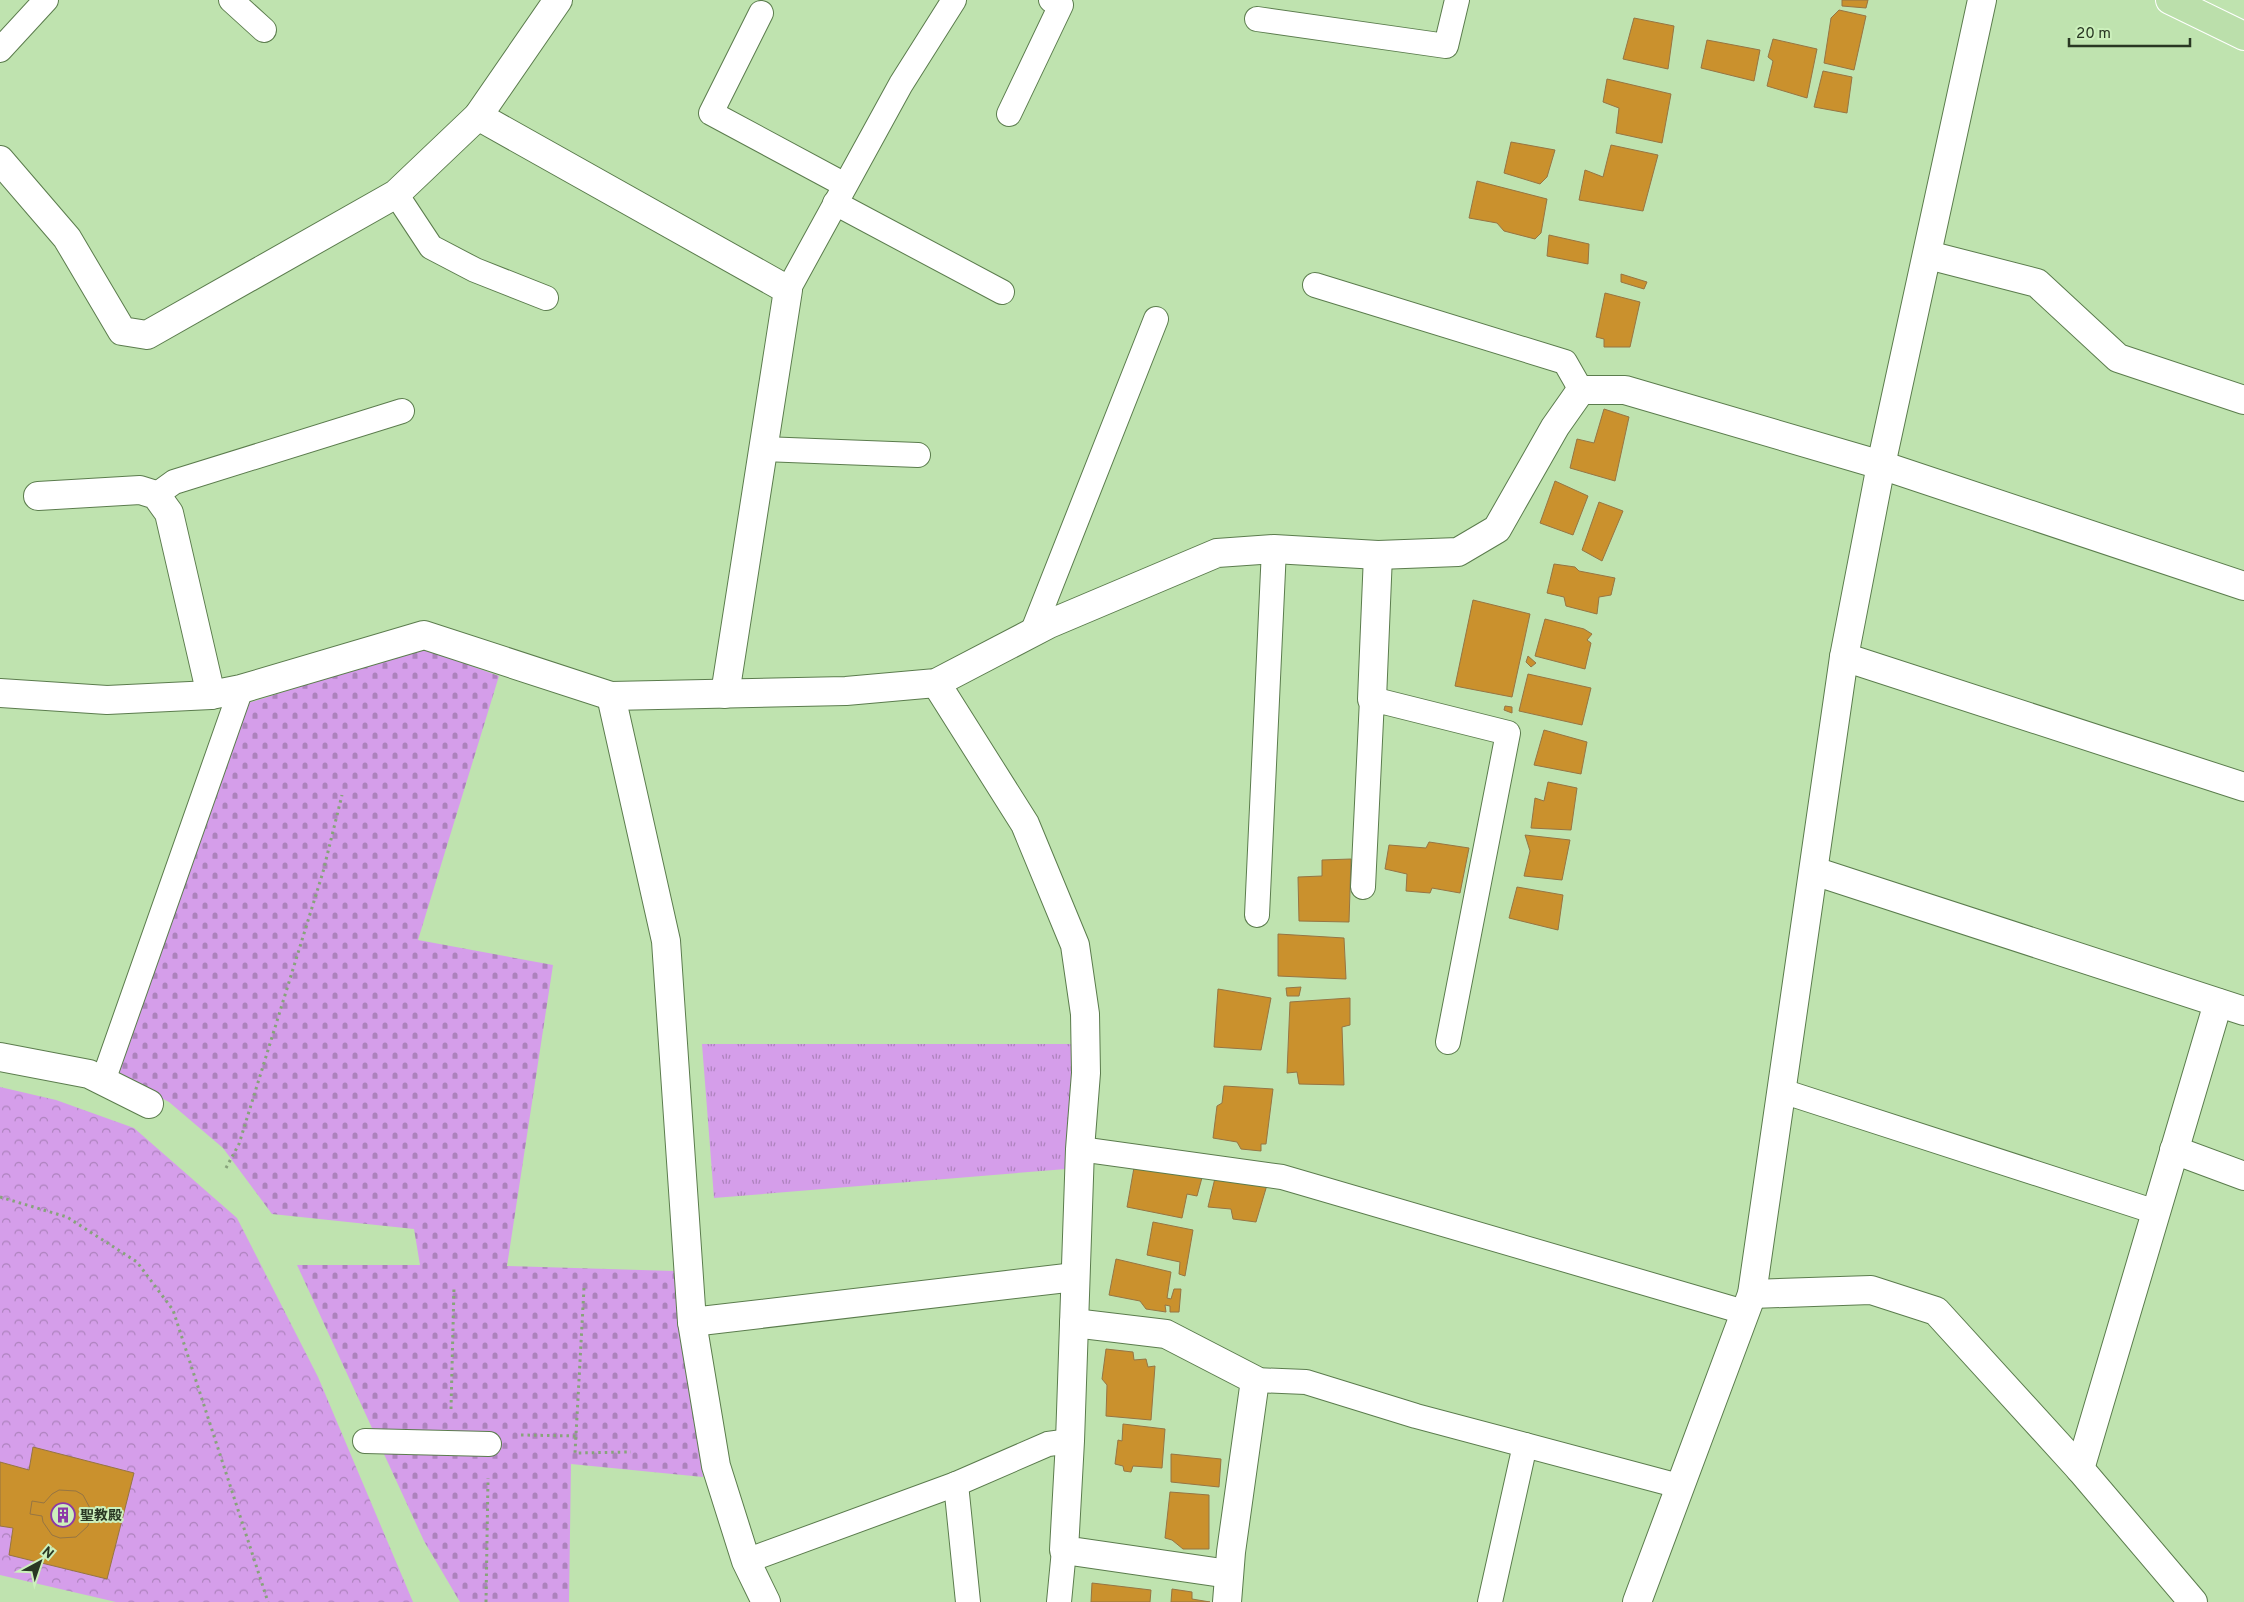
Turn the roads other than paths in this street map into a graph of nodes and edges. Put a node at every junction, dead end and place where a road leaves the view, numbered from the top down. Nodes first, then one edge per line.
1 (46, 0) edge
2 (231, 0) edge
3 (558, 0) edge
4 (954, 0) edge
5 (1051, 0) edge
6 (1457, 0) edge
7 (1982, 0) edge
8 (2170, 0) edge
9 (761, 13) dead end
10 (1257, 19) dead end
11 (264, 30) dead end
12 (2244, 36) edge
13 (0, 50) edge
14 (1009, 114) dead end
15 (478, 116) junction
16 (0, 160) edge
17 (396, 194) junction
18 (840, 194) junction
19 (1928, 255) junction
20 (1315, 284) dead end
21 (788, 290) junction
22 (1002, 292) dead end
23 (546, 298) dead end
24 (1156, 319) dead end
25 (1581, 390) junction
26 (2244, 400) edge
27 (402, 411) dead end
28 (763, 449) junction
29 (918, 455) dead end
30 (1881, 465) junction
31 (156, 495) junction
32 (38, 496) dead end
33 (1274, 549) junction
34 (1378, 555) junction
35 (2244, 586) edge
36 (1032, 632) junction
37 (1844, 658) junction
38 (936, 683) junction
39 (241, 689) junction
40 (0, 693) edge
41 (725, 694) junction
42 (211, 695) junction
43 (610, 696) junction
44 (1372, 699) junction
45 (2244, 788) edge
46 (1814, 871) junction
47 (1363, 888) dead end
48 (1257, 915) dead end
49 (2218, 1003) junction
50 (2244, 1011) edge
51 (1448, 1042) dead end
52 (0, 1057) edge
53 (103, 1081) junction
54 (1782, 1091) junction
55 (149, 1104) dead end
56 (1080, 1149) junction
57 (2174, 1150) junction
58 (2244, 1176) edge
59 (2156, 1212) junction
60 (1075, 1277) junction
61 (1748, 1303) junction
62 (692, 1322) junction
63 (1074, 1322) junction
64 (1255, 1380) junction
65 (365, 1441) dead end
66 (1070, 1441) junction
67 (489, 1444) road end
68 (1525, 1445) junction
69 (2080, 1469) junction
70 (956, 1484) junction
71 (1680, 1486) junction
72 (1064, 1550) junction
73 (746, 1561) junction
74 (1229, 1574) junction
75 (766, 1602) edge
76 (968, 1602) edge
77 (1059, 1602) edge
78 (1227, 1602) edge
79 (1490, 1602) edge
80 (1636, 1602) edge
81 (2192, 1602) edge

1 - 13 lane
2 - 11 lane
3 - 15 street
4 - 18 lane
5 - 14 lane
6 - 10 lane
7 - 19 street
8 - 12 main road
9 - 18 lane
15 - 17 street
15 - 21 street
16 - 17 street
17 - 23 lane
18 - 21 lane
18 - 22 lane
19 - 26 street
19 - 30 street
20 - 25 lane
21 - 28 street
24 - 36 lane
25 - 30 street
25 - 34 street
27 - 31 lane
28 - 29 lane
28 - 41 street
30 - 35 street
30 - 37 street
31 - 32 street
31 - 42 street
33 - 34 street
33 - 36 street
33 - 48 lane
34 - 44 street
36 - 38 street
37 - 45 street
37 - 46 street
38 - 41 street
38 - 56 street
39 - 42 street
39 - 43 street
39 - 53 lane
40 - 42 street
41 - 43 street
43 - 62 street
44 - 47 lane
44 - 51 lane
46 - 49 street
46 - 54 street
49 - 50 street
49 - 57 street
52 - 53 street
53 - 55 street
54 - 59 lane
54 - 61 street
56 - 60 street
56 - 61 lane
57 - 58 street
57 - 59 street
59 - 69 street
60 - 62 street
60 - 63 street
61 - 69 street
61 - 71 street
62 - 73 street
63 - 64 street
63 - 66 street
64 - 68 lane
64 - 74 street
65 - 67 lane
66 - 70 lane
66 - 72 street
68 - 71 lane
68 - 79 lane
69 - 81 street
70 - 73 lane
70 - 76 lane
71 - 80 street
72 - 74 street
72 - 77 lane
73 - 75 street
74 - 78 street

